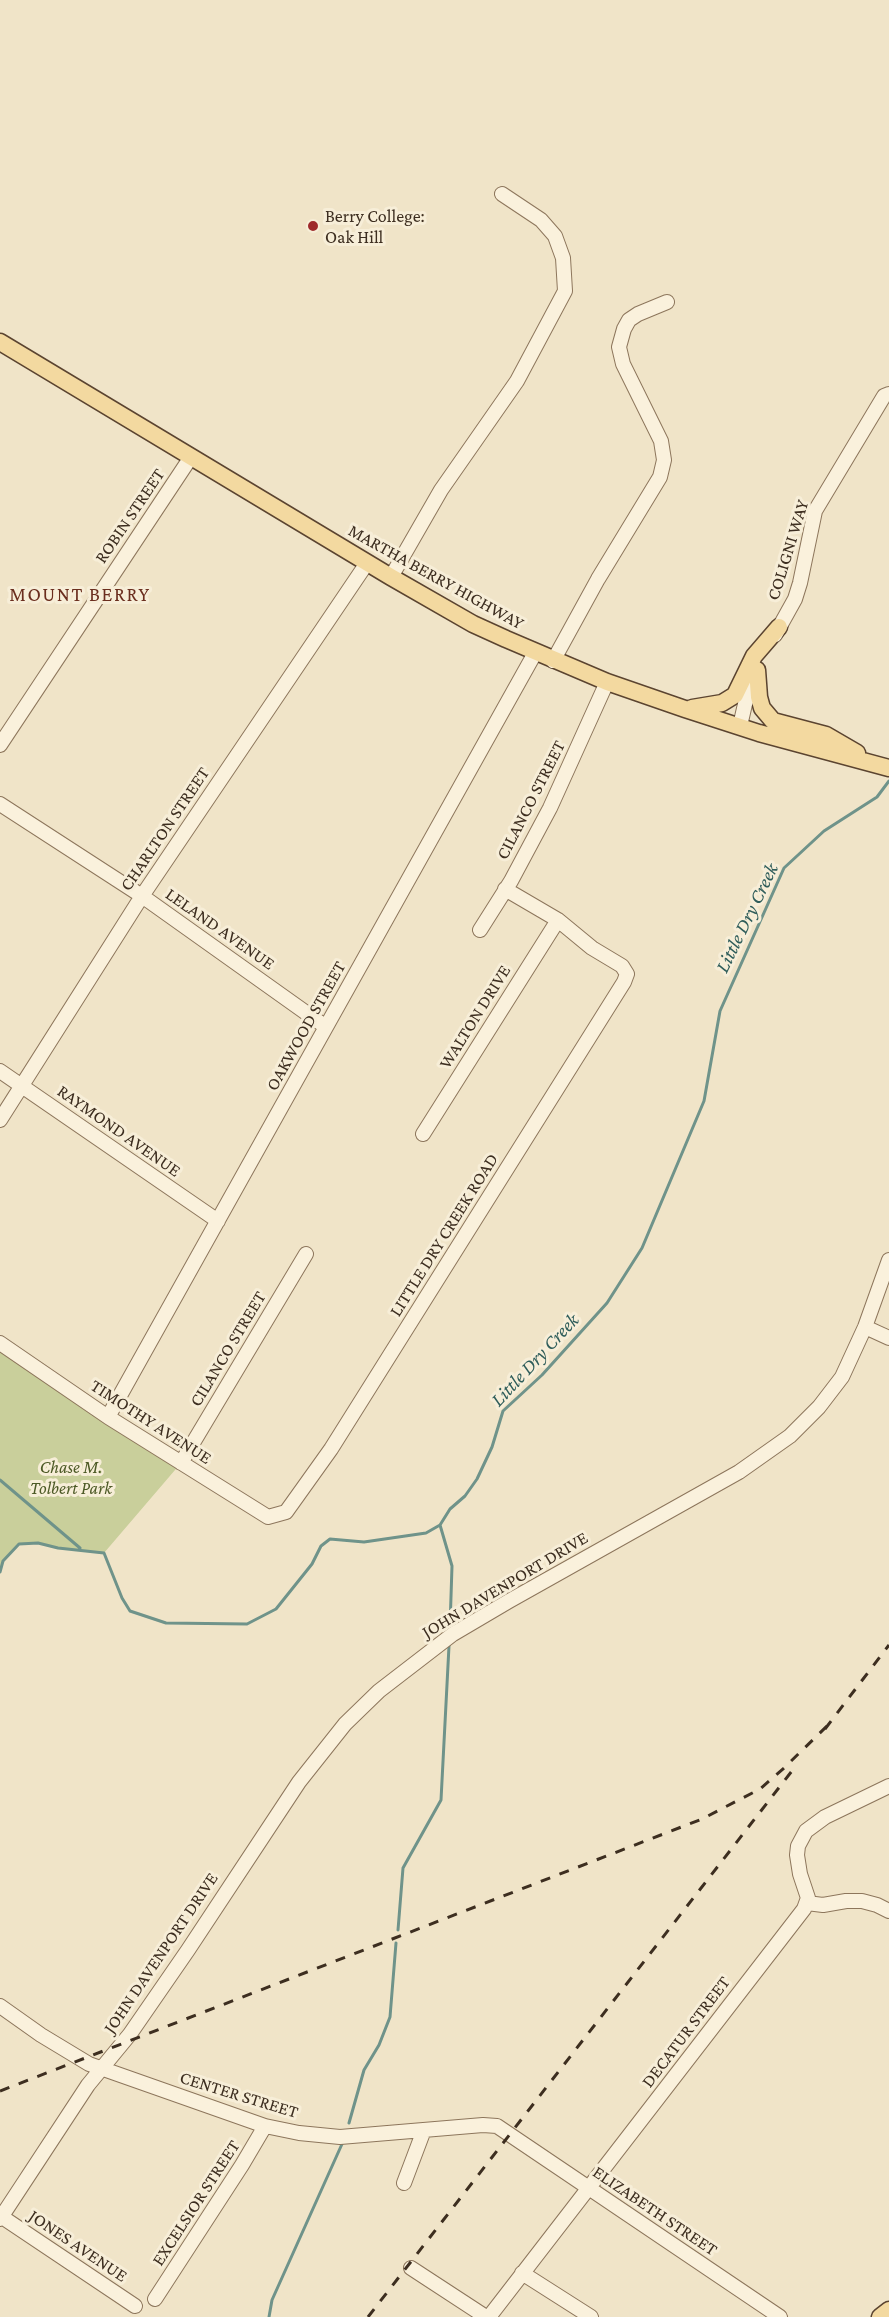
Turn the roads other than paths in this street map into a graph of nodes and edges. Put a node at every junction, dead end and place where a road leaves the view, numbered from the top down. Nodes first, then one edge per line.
1 (502, 194) dead end
2 (667, 302) dead end
3 (0, 342) edge
4 (889, 394) edge
5 (191, 457) junction
6 (367, 562) junction
7 (391, 577) junction
8 (779, 627) junction
9 (535, 653) junction
10 (554, 661) junction
11 (758, 670) junction
12 (608, 682) junction
13 (685, 708) junction
14 (740, 726) junction
15 (0, 745) edge
16 (846, 752) junction
17 (885, 767) edge
18 (0, 804) edge
19 (505, 889) junction
20 (142, 896) junction
21 (558, 920) junction
22 (480, 930) dead end
23 (326, 1027) junction
24 (0, 1071) edge
25 (23, 1086) junction
26 (0, 1120) edge
27 (423, 1134) dead end
28 (218, 1221) junction
29 (306, 1254) dead end
30 (889, 1260) edge
31 (865, 1327) junction
32 (889, 1338) edge
33 (0, 1343) edge
34 (108, 1417) junction
35 (181, 1463) junction
36 (286, 1512) joint
37 (889, 1786) edge
38 (807, 1904) junction
39 (889, 1911) edge
40 (0, 2006) edge
41 (102, 2069) junction
42 (265, 2126) junction
43 (424, 2130) junction
44 (509, 2135) joint
45 (404, 2182) dead end
46 (587, 2187) junction
47 (1, 2218) edge
48 (411, 2268) dead end
49 (522, 2273) junction
50 (155, 2299) dead end
51 (135, 2306) dead end
52 (889, 2310) edge
53 (487, 2317) edge
54 (591, 2317) edge
55 (780, 2317) edge
56 (880, 2317) edge

1 - 7 street
2 - 10 street
3 - 5 main road, MARTHA BERRY HIGHWAY
4 - 8 street, COLIGNI WAY
5 - 6 main road, MARTHA BERRY HIGHWAY
5 - 15 street, ROBIN STREET
6 - 7 main road, MARTHA BERRY HIGHWAY
6 - 20 street, CHARLTON STREET
7 - 9 main road, MARTHA BERRY HIGHWAY
8 - 11 street, COLIGNI WAY
8 - 13 main road
9 - 10 main road, MARTHA BERRY HIGHWAY
9 - 23 street, OAKWOOD STREET
10 - 12 main road, MARTHA BERRY HIGHWAY
11 - 14 street, COLIGNI WAY
11 - 16 main road
12 - 13 main road, MARTHA BERRY HIGHWAY
12 - 19 street, CILANCO STREET
13 - 14 main road, MARTHA BERRY HIGHWAY
14 - 16 main road, MARTHA BERRY HIGHWAY
16 - 17 main road
18 - 20 street, LELAND AVENUE
19 - 21 street
19 - 22 street, CILANCO STREET
20 - 23 street, LELAND AVENUE
20 - 25 street, CHARLTON STREET
21 - 27 street, WALTON DRIVE
21 - 36 street, LITTLE DRY CREEK ROAD
23 - 28 street, OAKWOOD STREET
24 - 25 street, RAYMOND AVENUE
25 - 26 street, CHARLTON STREET
25 - 28 street, RAYMOND AVENUE
28 - 34 street, OAKWOOD STREET
29 - 35 street, CILANCO STREET
30 - 31 street, JOHN DAVENPORT DRIVE
31 - 32 street
31 - 41 street, JOHN DAVENPORT DRIVE
33 - 34 street, TIMOTHY AVENUE
34 - 35 street, TIMOTHY AVENUE
35 - 36 street, TIMOTHY AVENUE
37 - 38 street
38 - 39 street
38 - 46 street, DECATUR STREET
40 - 41 street, CENTER STREET
41 - 42 street, CENTER STREET
41 - 47 street, JOHN DAVENPORT DRIVE
42 - 43 street, CENTER STREET
42 - 50 street, EXCELSIOR STREET
43 - 44 street, CENTER STREET
43 - 45 street
44 - 46 street, ELIZABETH STREET
46 - 49 street, DECATUR STREET
46 - 55 street, ELIZABETH STREET
47 - 51 street, JONES AVENUE
48 - 53 street
49 - 53 street, DECATUR STREET
49 - 54 street
52 - 56 main road

